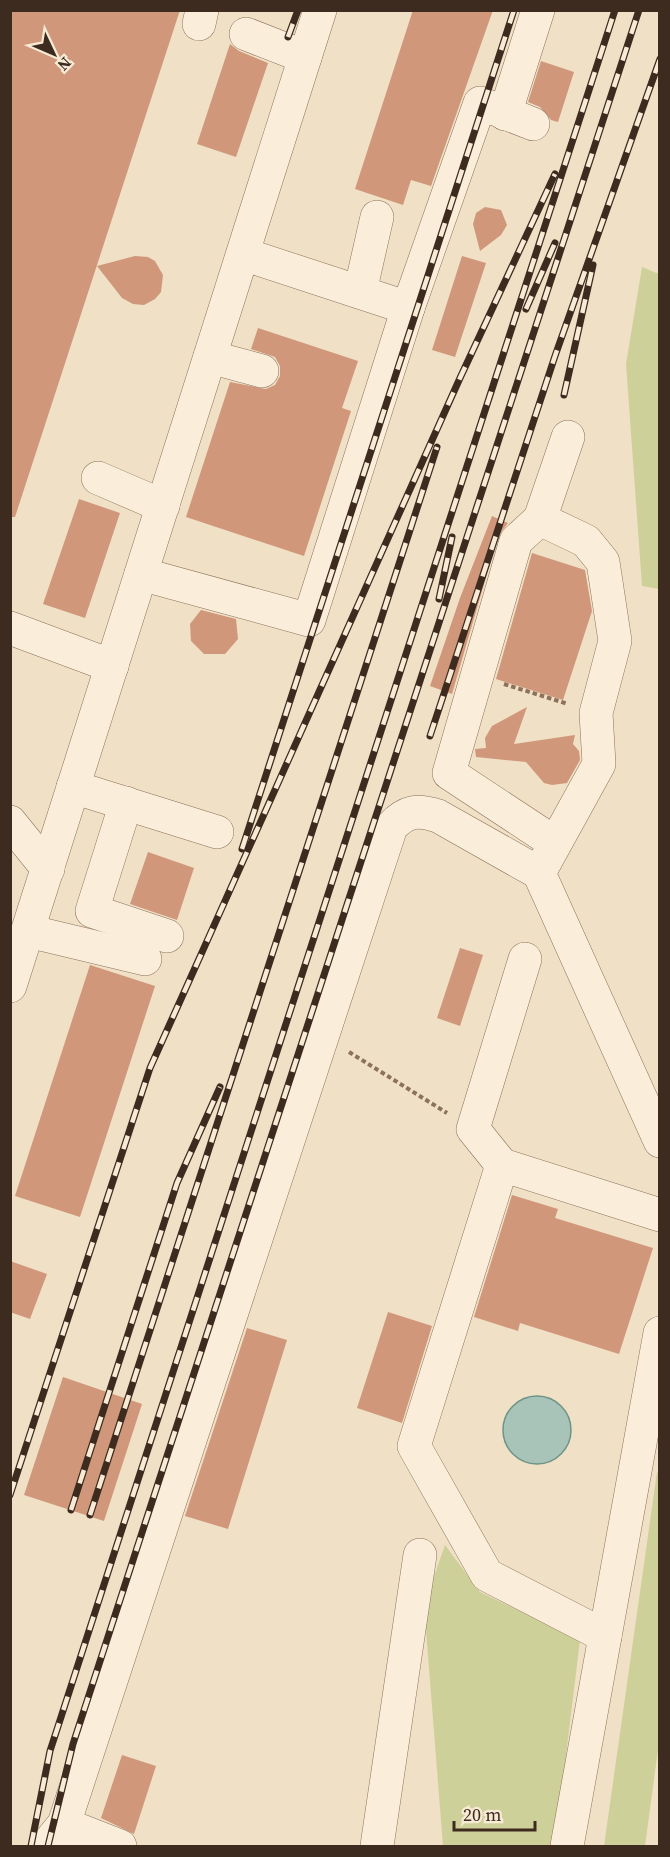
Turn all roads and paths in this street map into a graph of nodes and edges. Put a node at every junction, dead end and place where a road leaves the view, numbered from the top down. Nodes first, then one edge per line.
1 (320, 10) edge
2 (538, 10) edge
3 (246, 34) dead end
4 (305, 57) junction
5 (377, 217) dead end
6 (243, 254) junction
7 (360, 292) junction
8 (408, 308) junction
9 (210, 357) junction
10 (262, 371) dead end
11 (568, 436) dead end
12 (98, 478) dead end
13 (163, 506) junction
14 (540, 519) junction
15 (141, 574) junction
16 (10, 628) edge
17 (112, 666) junction
18 (477, 676) junction
19 (596, 713) junction
20 (74, 787) junction
21 (126, 803) junction
22 (10, 822) edge
23 (217, 832) dead end
24 (555, 843) junction
25 (48, 869) junction
26 (539, 873) junction
27 (28, 931) junction
28 (167, 936) dead end
29 (145, 959) dead end
30 (525, 959) dead end
31 (10, 986) edge
32 (322, 1036) junction
33 (473, 1129) junction
34 (660, 1141) edge
35 (502, 1165) junction
36 (660, 1215) edge
37 (660, 1333) edge
38 (420, 1555) dead end
39 (605, 1636) junction
40 (60, 1839) edge
41 (120, 1846) edge
42 (377, 1846) edge
43 (567, 1846) edge

1 - 4 lane
2 - 8 lane
3 - 4 lane
4 - 6 lane
5 - 7 lane
6 - 7 lane
6 - 9 lane
7 - 8 lane
8 - 15 lane
9 - 10 lane
9 - 13 lane
11 - 14 lane
12 - 13 lane
13 - 15 lane
14 - 18 lane
14 - 19 lane
15 - 17 lane
16 - 17 lane
17 - 20 lane
18 - 19 path
18 - 24 lane
19 - 24 lane
20 - 21 lane
20 - 25 lane
21 - 23 lane
21 - 28 lane
22 - 25 lane
24 - 26 lane
25 - 27 lane
26 - 32 lane
26 - 34 lane
27 - 29 lane
27 - 31 lane
30 - 33 lane
32 - 33 path
32 - 40 lane
33 - 35 lane
35 - 36 lane
35 - 39 lane
37 - 39 lane
38 - 42 lane
39 - 43 lane
40 - 41 lane

